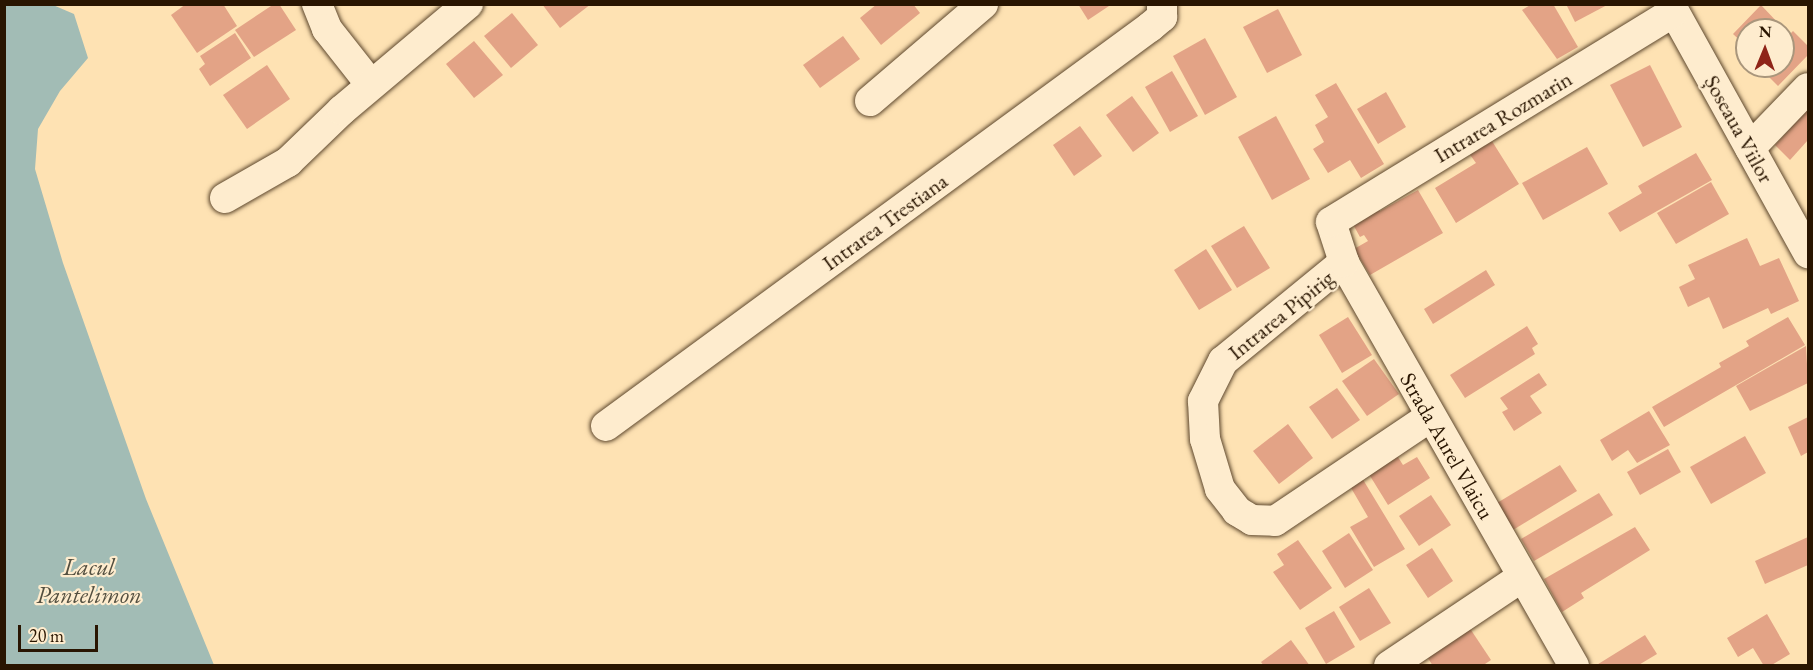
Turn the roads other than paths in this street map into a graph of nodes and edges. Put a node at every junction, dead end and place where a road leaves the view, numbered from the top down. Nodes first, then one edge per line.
1 (317, 4) edge
2 (468, 4) edge
3 (983, 4) edge
4 (1672, 8) edge
5 (1162, 11) edge
6 (371, 85) junction
7 (1809, 87) edge
8 (870, 101) dead end
9 (1750, 148) junction
10 (225, 198) dead end
11 (1331, 222) joint
12 (1808, 251) edge
13 (1344, 262) junction
14 (1430, 417) junction
15 (606, 426) dead end
16 (1522, 577) junction
17 (1389, 666) edge
18 (1574, 666) edge

1 - 6 street
2 - 6 street
3 - 8 street
4 - 9 street, Șoseaua Viilor
4 - 11 street, Intrarea Rozmarin
5 - 15 street, Intrarea Trestiana
6 - 10 street
7 - 9 street
9 - 12 street, Șoseaua Viilor
11 - 13 street, Strada Aurel Vlaicu
13 - 14 street, Strada Aurel Vlaicu
13 - 14 street, Intrarea Pipirig
14 - 16 street, Strada Aurel Vlaicu
16 - 17 street
16 - 18 street, Strada Aurel Vlaicu

